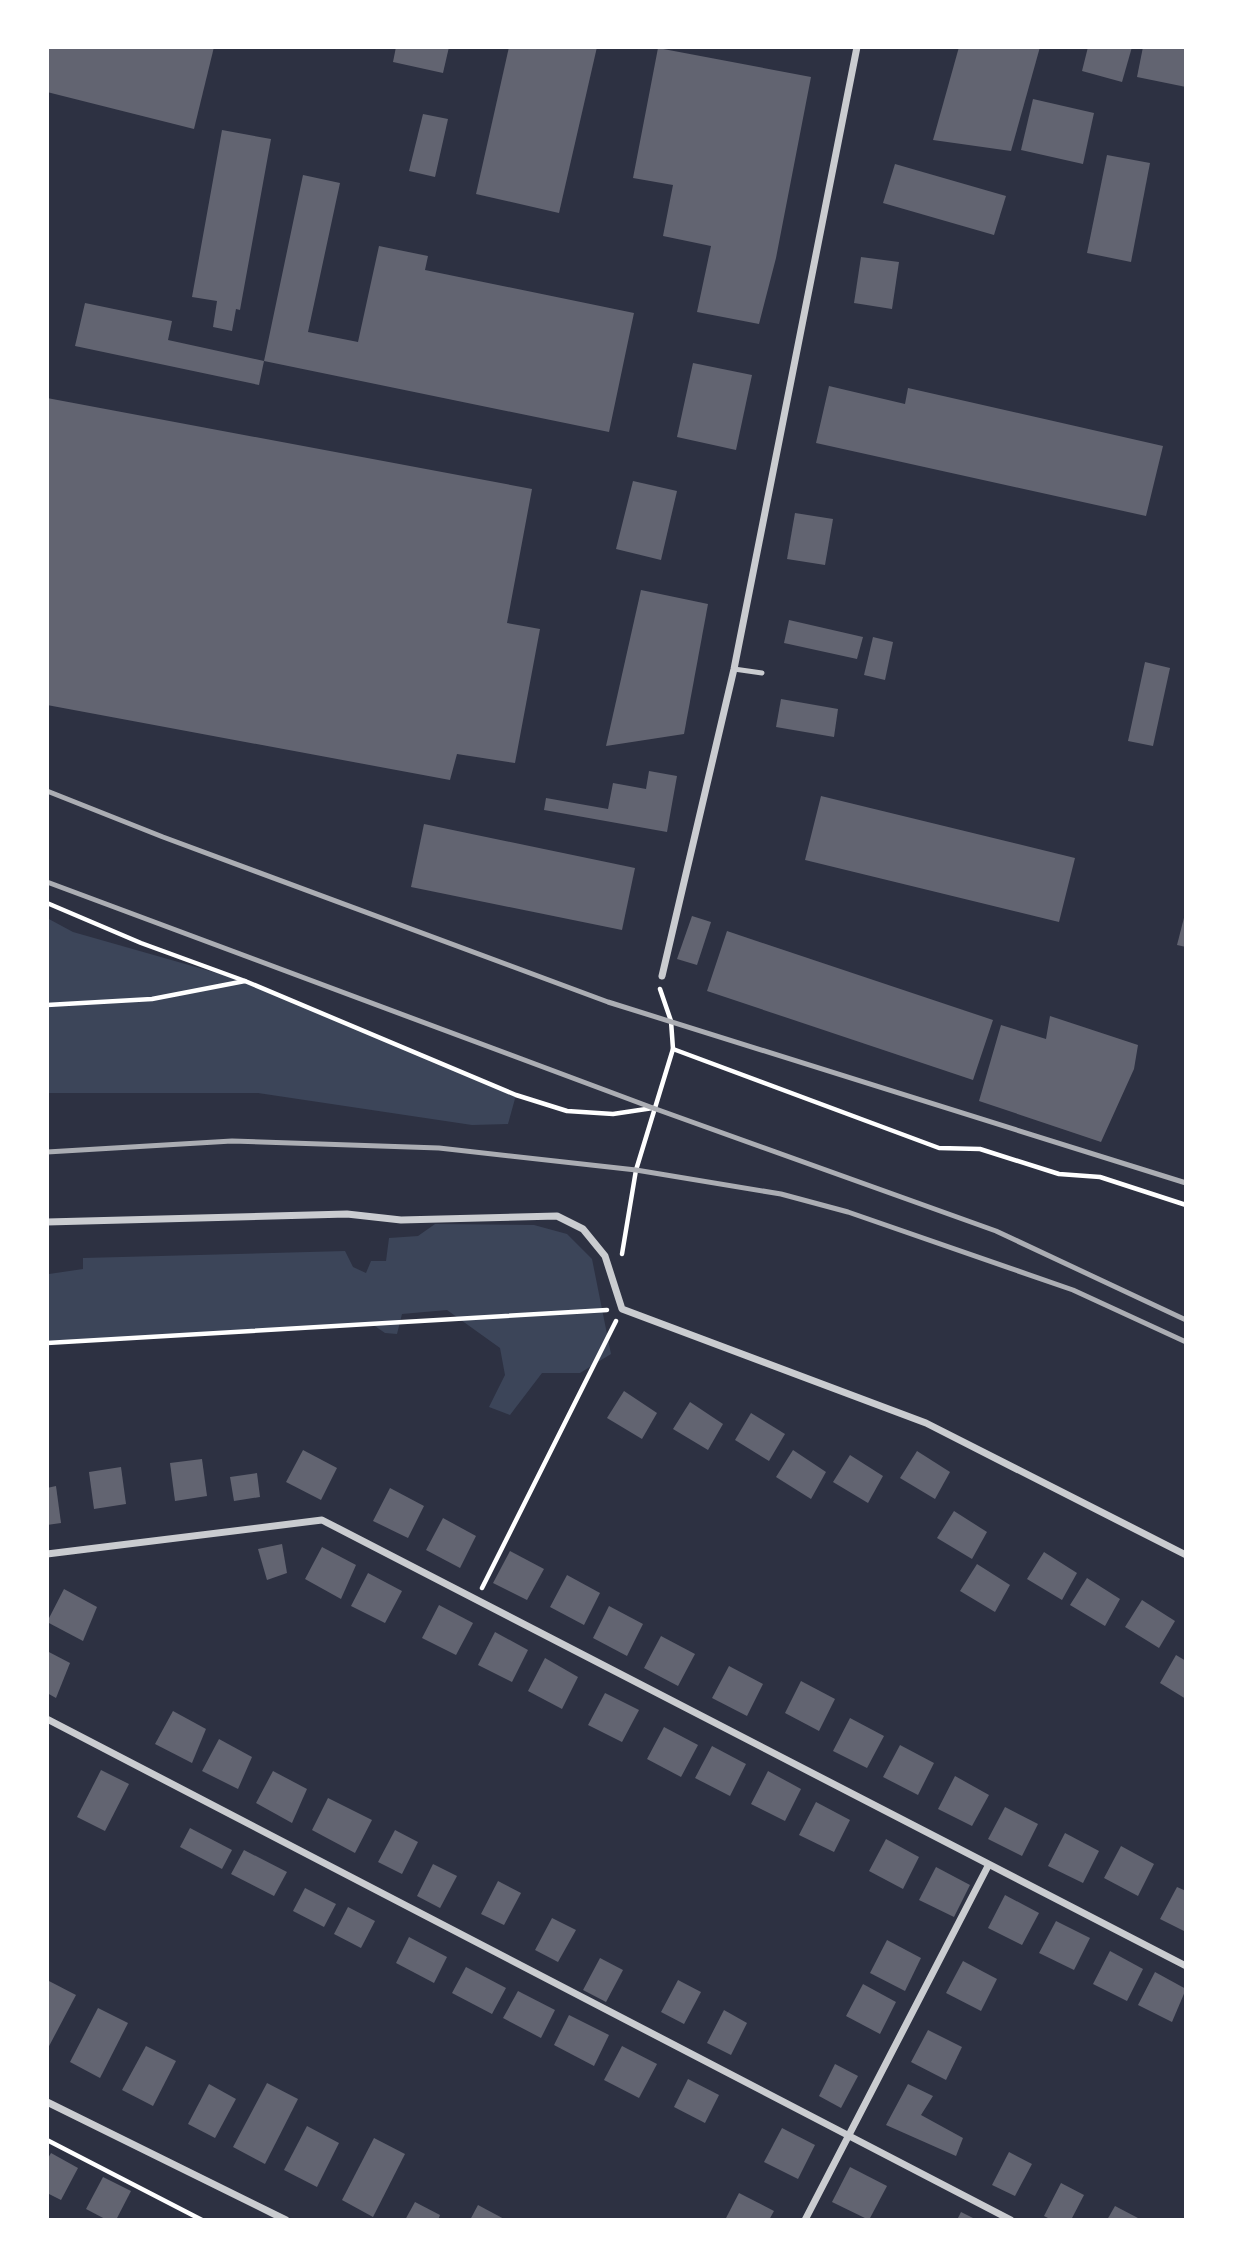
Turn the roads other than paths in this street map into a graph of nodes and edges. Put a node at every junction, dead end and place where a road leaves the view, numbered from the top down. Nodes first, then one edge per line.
1 (857, 47) edge
2 (734, 668) junction
3 (762, 673) dead end
4 (662, 976) dead end
5 (47, 1222) edge
6 (47, 1554) edge
7 (1186, 1555) edge
8 (47, 1719) edge
9 (988, 1866) junction
10 (1186, 1966) edge
11 (47, 2102) edge
12 (848, 2137) junction
13 (286, 2220) edge
14 (805, 2220) edge
15 (1011, 2220) edge

1 - 2 street
2 - 3 lane
2 - 4 street
5 - 7 street
6 - 9 street
8 - 12 street
9 - 10 street
9 - 12 street
11 - 13 street
12 - 14 street
12 - 15 street

